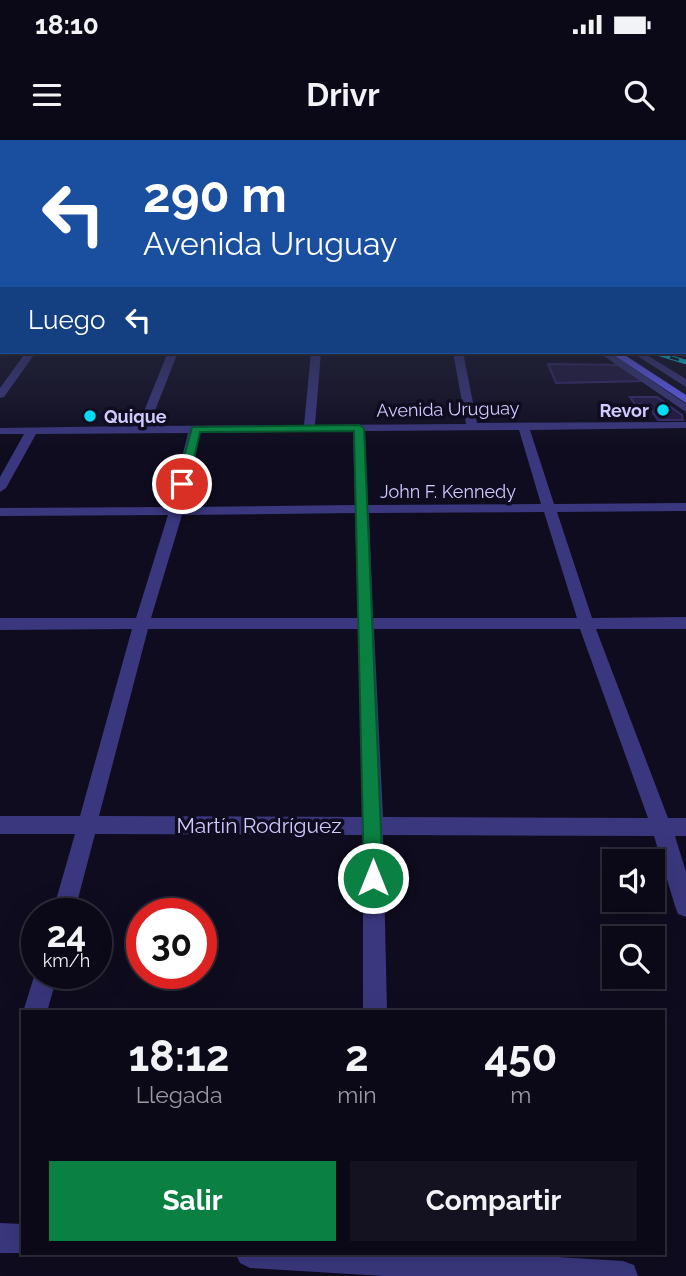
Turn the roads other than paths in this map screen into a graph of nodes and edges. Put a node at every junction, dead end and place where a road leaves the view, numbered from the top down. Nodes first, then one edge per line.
1 (30, 354) edge
2 (172, 354) edge
3 (316, 354) edge
4 (458, 354) edge
5 (606, 354) edge
6 (617, 354) edge
7 (631, 354) edge
8 (640, 354) edge
9 (686, 384) edge
10 (686, 391) edge
11 (0, 395) edge
12 (686, 400) edge
13 (686, 409) edge
14 (523, 426) junction
15 (685, 426) edge
16 (472, 427) junction
17 (309, 428) junction
18 (359, 428) junction
19 (195, 429) junction
20 (142, 430) junction
21 (0, 431) edge
22 (32, 431) junction
23 (0, 488) edge
24 (550, 508) junction
25 (686, 508) edge
26 (360, 509) junction
27 (176, 511) junction
28 (0, 512) edge
29 (142, 623) junction
30 (366, 623) junction
31 (586, 623) junction
32 (686, 623) edge
33 (0, 624) edge
34 (373, 824) junction
35 (0, 825) edge
36 (88, 825) junction
37 (661, 825) junction
38 (686, 827) edge
39 (67, 898) edge
40 (686, 906) edge
41 (41, 989) edge
42 (36, 1010) edge
43 (374, 1010) edge
44 (0, 1238) edge
45 (21, 1239) edge
46 (276, 1255) edge
47 (498, 1272) edge
48 (623, 1276) edge

1 - 11 street
2 - 20 street
3 - 17 street
4 - 16 street
5 - 13 street
6 - 12 main road
7 - 10 main road
8 - 9 street
14 - 15 street, Avenida Uruguay
14 - 16 street, Avenida Uruguay
14 - 24 street
16 - 18 street, Avenida Uruguay
17 - 18 street, Avenida Uruguay
17 - 19 street, Avenida Uruguay
18 - 26 street
19 - 20 street, Avenida Uruguay
19 - 27 street
20 - 22 street, Avenida Uruguay
21 - 22 street, Avenida Uruguay
22 - 23 street
24 - 25 street, John F. Kennedy
24 - 26 street, John F. Kennedy
24 - 31 street
26 - 27 street, John F. Kennedy
26 - 30 street
27 - 28 street, John F. Kennedy
27 - 29 street
29 - 30 street
29 - 33 street
29 - 36 street
30 - 31 street
30 - 34 street
31 - 32 street
31 - 37 street
34 - 36 street, Martín Rodríguez
34 - 37 street, Martín Rodríguez
34 - 43 street
35 - 36 street, Martín Rodríguez
36 - 39 street
37 - 38 street, Martín Rodríguez
37 - 40 street
41 - 42 street
44 - 45 street
46 - 47 street
47 - 48 street

